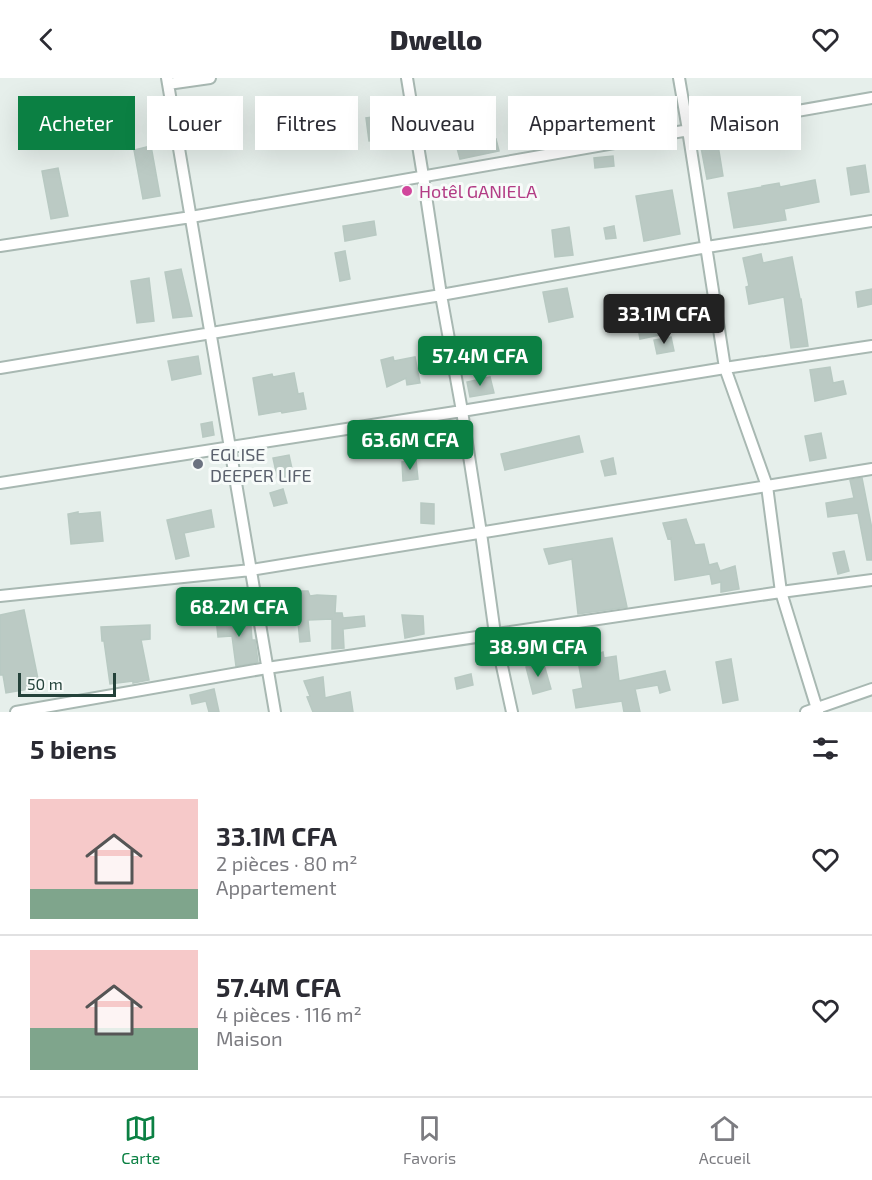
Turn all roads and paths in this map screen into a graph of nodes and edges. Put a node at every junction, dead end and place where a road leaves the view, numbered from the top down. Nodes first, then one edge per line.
1 (210, 78) edge
2 (406, 78) edge
3 (679, 78) edge
4 (167, 81) edge
5 (872, 98) edge
6 (688, 130) junction
7 (423, 176) junction
8 (191, 217) junction
9 (872, 220) edge
10 (0, 246) edge
11 (707, 247) junction
12 (441, 295) junction
13 (210, 333) junction
14 (872, 346) edge
15 (0, 368) edge
16 (725, 368) junction
17 (462, 411) junction
18 (231, 447) junction
19 (872, 469) edge
20 (0, 483) edge
21 (768, 486) junction
22 (482, 533) junction
23 (251, 570) junction
24 (872, 580) edge
25 (781, 592) junction
26 (0, 596) edge
27 (495, 634) junction
28 (267, 668) junction
29 (872, 689) edge
30 (41, 710) edge
31 (813, 711) edge
32 (16, 712) edge
33 (275, 712) edge
34 (512, 712) edge

1 - 4 street
2 - 7 street
3 - 6 street
4 - 8 street
5 - 6 street
6 - 7 street
6 - 11 street
7 - 8 street
7 - 12 street
8 - 10 street
8 - 13 street
9 - 11 street
11 - 12 street
11 - 16 street
12 - 13 street
12 - 17 street
13 - 15 street
13 - 18 street
14 - 16 street
16 - 17 street
16 - 21 street
17 - 18 street
17 - 22 street
18 - 20 street
18 - 23 street
19 - 21 street
21 - 22 street
21 - 25 street
22 - 23 street
22 - 27 street
23 - 26 street
23 - 28 street
24 - 25 street
25 - 27 street
25 - 31 street
27 - 28 street
27 - 34 street
28 - 30 street
28 - 33 street
29 - 31 street
30 - 32 street

